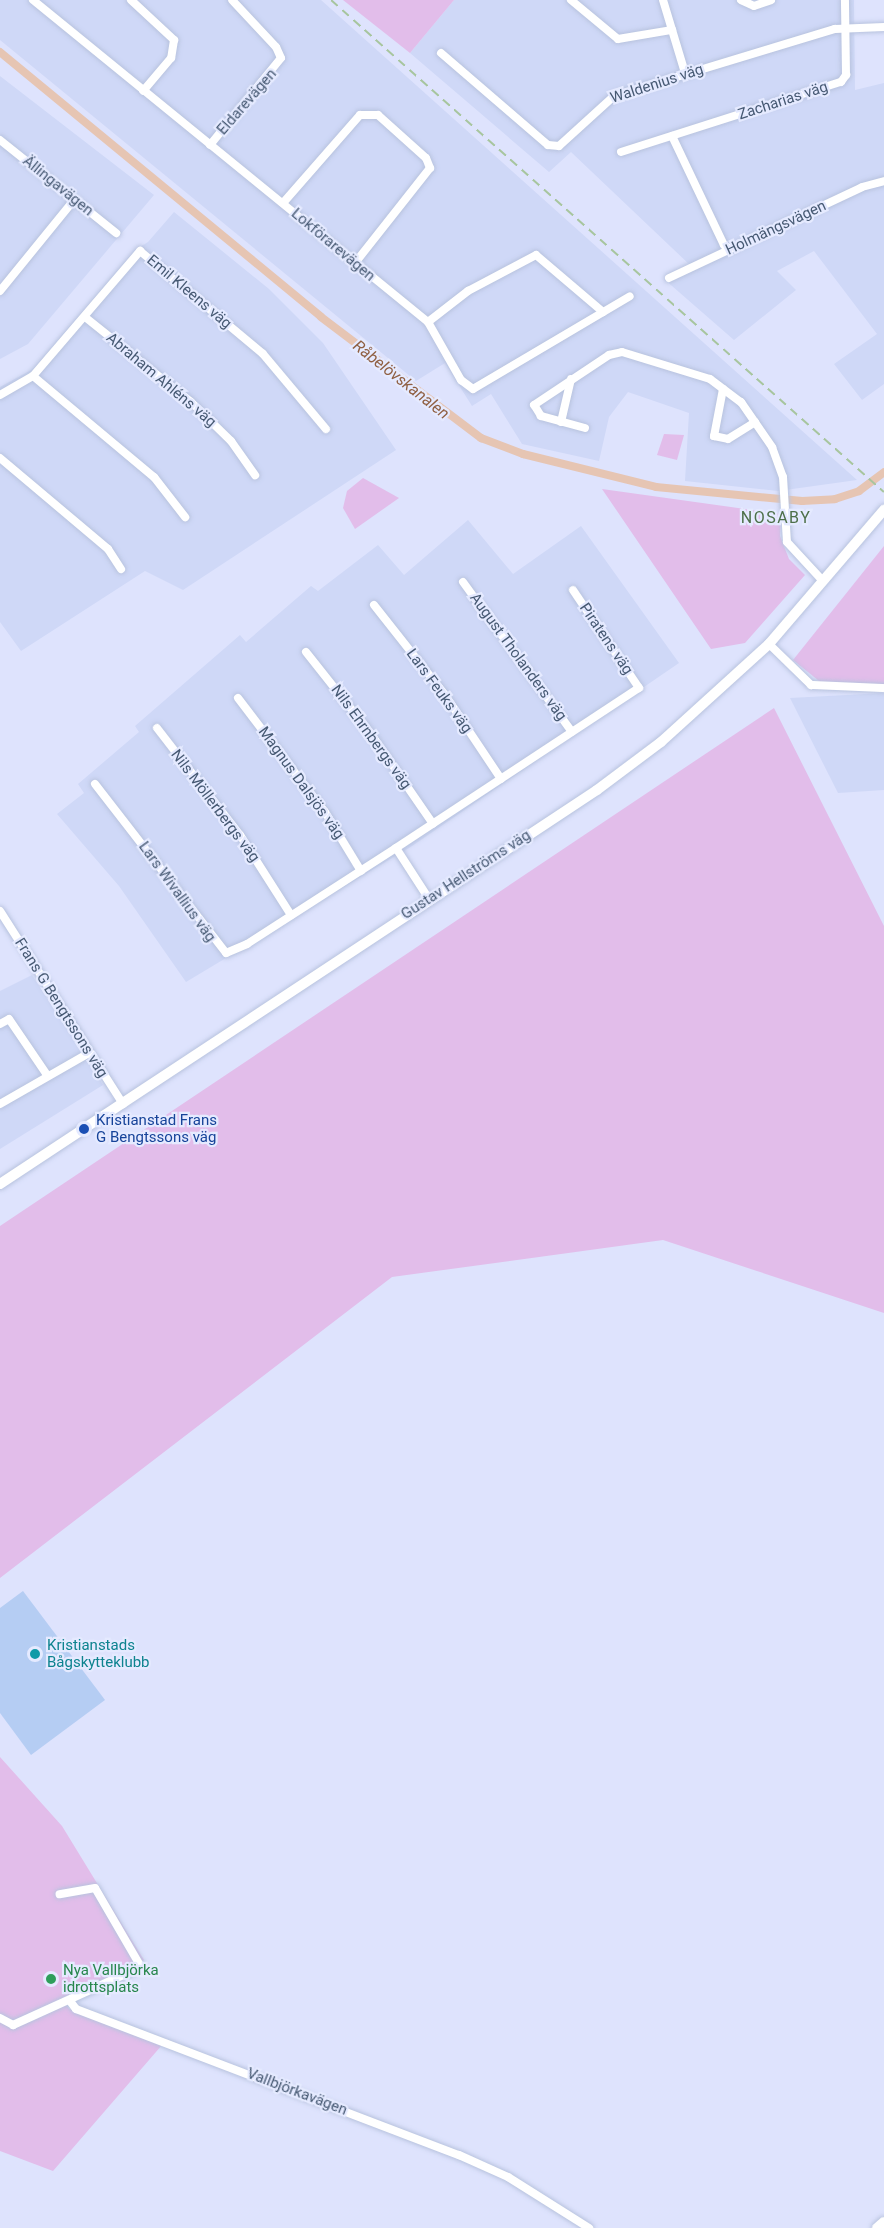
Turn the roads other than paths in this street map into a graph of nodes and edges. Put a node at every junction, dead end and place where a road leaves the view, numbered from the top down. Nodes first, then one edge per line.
1 (131, 0) edge
2 (232, 0) edge
3 (571, 0) edge
4 (663, 0) edge
5 (741, 0) edge
6 (771, 0) edge
7 (845, 0) edge
8 (35, 1) edge
9 (884, 27) edge
10 (846, 29) junction
11 (672, 30) junction
12 (441, 53) dead end
13 (685, 73) junction
14 (143, 91) junction
15 (672, 136) junction
16 (0, 140) edge
17 (210, 145) junction
18 (621, 152) dead end
19 (884, 181) edge
20 (74, 200) junction
21 (283, 203) junction
22 (116, 233) dead end
23 (730, 249) junction
24 (355, 263) junction
25 (669, 278) dead end
26 (0, 291) edge
27 (630, 296) dead end
28 (603, 312) junction
29 (85, 317) junction
30 (428, 322) junction
31 (33, 376) junction
32 (571, 379) junction
33 (723, 389) junction
34 (0, 395) edge
35 (561, 422) junction
36 (755, 422) junction
37 (585, 428) dead end
38 (326, 429) dead end
39 (0, 458) edge
40 (255, 475) dead end
41 (884, 510) edge
42 (185, 517) dead end
43 (121, 569) dead end
44 (823, 581) junction
45 (463, 582) dead end
46 (573, 590) dead end
47 (374, 604) dead end
48 (769, 645) junction
49 (306, 652) dead end
50 (639, 688) joint
51 (884, 688) edge
52 (238, 698) dead end
53 (157, 728) dead end
54 (572, 732) junction
55 (501, 779) junction
56 (95, 784) dead end
57 (433, 824) junction
58 (396, 848) junction
59 (361, 871) junction
60 (429, 899) junction
61 (0, 912) edge
62 (291, 915) junction
63 (0, 1024) edge
64 (89, 1053) junction
65 (48, 1075) junction
66 (0, 1104) edge
67 (123, 1104) junction
68 (0, 1184) edge
69 (60, 1894) dead end
70 (70, 2001) junction
71 (0, 2018) edge
72 (884, 2222) edge
73 (589, 2228) edge
74 (877, 2228) edge

1 - 14 street
2 - 17 street, Eldarevägen
3 - 11 street
4 - 11 street
5 - 6 street
7 - 10 street
8 - 14 street, Lokförarevägen
9 - 10 street, Waldenius väg
10 - 13 street, Waldenius väg
10 - 15 street, Zacharias väg
11 - 13 street
12 - 13 street, Waldenius väg
14 - 17 street, Lokförarevägen
15 - 18 street, Zacharias väg
15 - 23 street
16 - 20 street, Ällingavägen
17 - 21 street, Lokförarevägen
19 - 23 street, Holmängsvägen
20 - 22 street, Ällingavägen
20 - 26 street
21 - 24 street, Lokförarevägen
21 - 24 street
23 - 25 street, Holmängsvägen
24 - 30 street, Lokförarevägen
27 - 28 street, Lokförarevägen
28 - 30 street
28 - 30 street, Lokförarevägen
29 - 31 street, Emil Kleens väg
29 - 38 street, Emil Kleens väg
29 - 40 street, Abraham Ahléns väg
31 - 34 street, Emil Kleens väg
31 - 42 street
32 - 33 street
32 - 35 street
32 - 35 street
33 - 36 street
33 - 36 street
35 - 37 street
36 - 44 street
39 - 43 street
41 - 44 street, Gustav Hellströms väg
44 - 48 street, Gustav Hellströms väg
45 - 54 street, August Tholanders väg
46 - 50 street, Piratens väg
47 - 55 street, Lars Feuks väg
48 - 51 street
48 - 60 street, Gustav Hellströms väg
49 - 57 street, Nils Ehrnbergs väg
50 - 54 street, Lars Wivallius väg
52 - 59 street, Magnus Dalsjös väg
53 - 62 street, Nils Möllerbergs väg
54 - 55 street, Lars Wivallius väg
55 - 57 street, Lars Wivallius väg
56 - 62 street, Lars Wivallius väg
57 - 58 street, Lars Wivallius väg
58 - 59 street, Lars Wivallius väg
58 - 60 street
59 - 62 street, Lars Wivallius väg
60 - 67 street, Gustav Hellströms väg
61 - 64 street, Frans G Bengtssons väg
63 - 65 street
64 - 65 street
64 - 67 street, Frans G Bengtssons väg
65 - 66 street
67 - 68 street, Gustav Hellströms väg
69 - 70 street
70 - 71 street
70 - 73 street, Vallbjörkavägen
72 - 74 street

